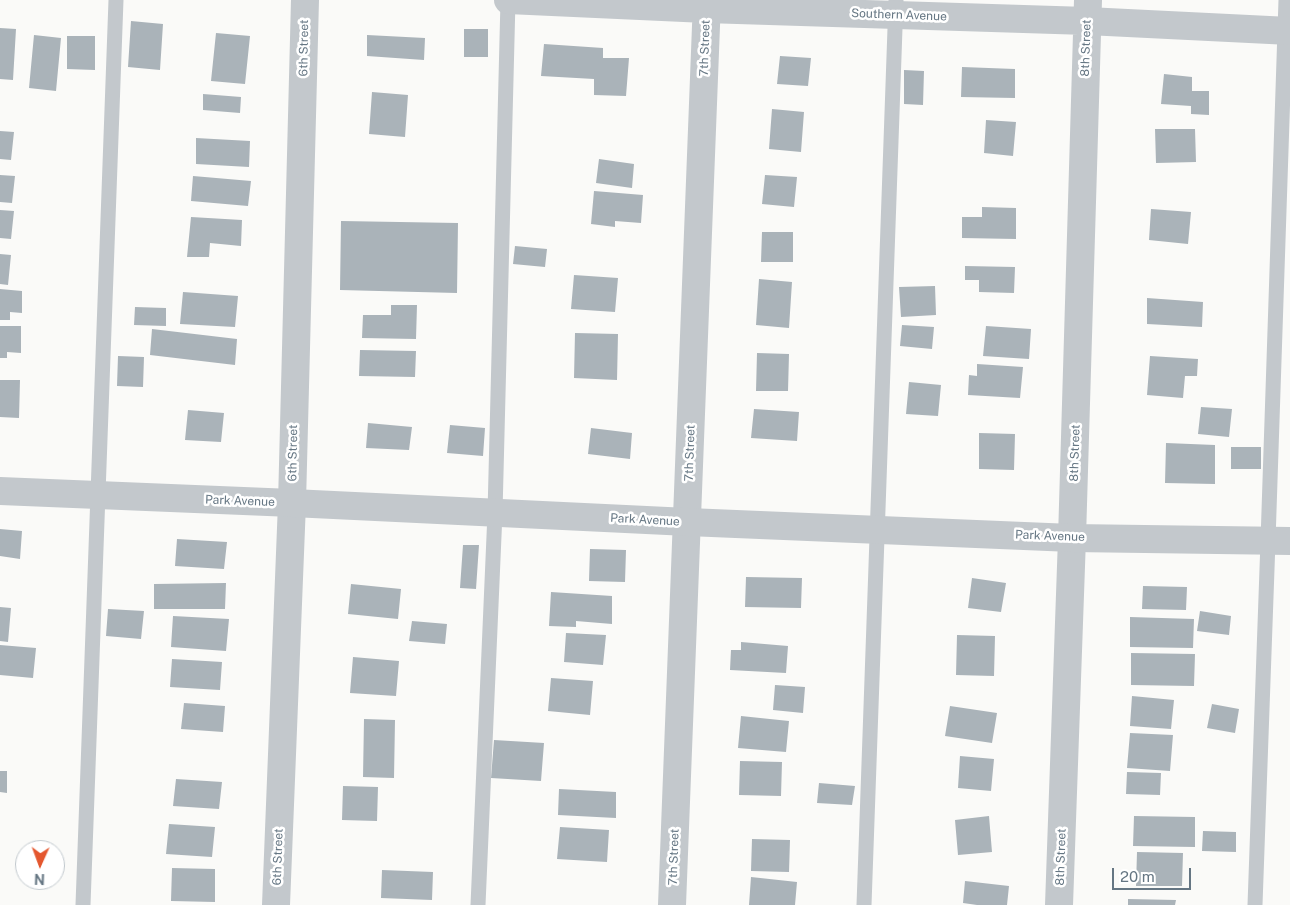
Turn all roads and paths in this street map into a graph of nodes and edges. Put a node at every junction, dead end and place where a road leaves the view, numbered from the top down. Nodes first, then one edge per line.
1 (116, 0) edge
2 (305, 0) edge
3 (508, 0) edge
4 (1286, 0) edge
5 (706, 4) edge
6 (896, 7) edge
7 (1088, 11) edge
8 (1288, 31) edge
9 (0, 491) edge
10 (98, 495) junction
11 (292, 503) junction
12 (495, 513) junction
13 (688, 522) junction
14 (878, 530) junction
15 (1072, 538) junction
16 (1279, 541) edge
17 (84, 905) edge
18 (276, 905) edge
19 (478, 905) edge
20 (672, 905) edge
21 (864, 905) edge
22 (1059, 905) edge
23 (1255, 905) edge

1 - 10 lane
2 - 11 street, 6th Street
3 - 5 street, Southern Avenue
3 - 12 lane
4 - 8 lane
5 - 6 street, Southern Avenue
5 - 13 street, 7th Street
6 - 7 street, Southern Avenue
6 - 14 lane
7 - 8 street, Southern Avenue
7 - 15 street, 8th Street
8 - 16 lane
9 - 10 street, Park Avenue
10 - 11 street, Park Avenue
10 - 17 lane
11 - 12 street, Park Avenue
11 - 18 street, 6th Street
12 - 13 street, Park Avenue
12 - 19 lane
13 - 14 street, Park Avenue
13 - 20 street, 7th Street
14 - 15 street, Park Avenue
14 - 21 lane
15 - 16 street, Park Avenue
15 - 22 street, 8th Street
16 - 23 lane

